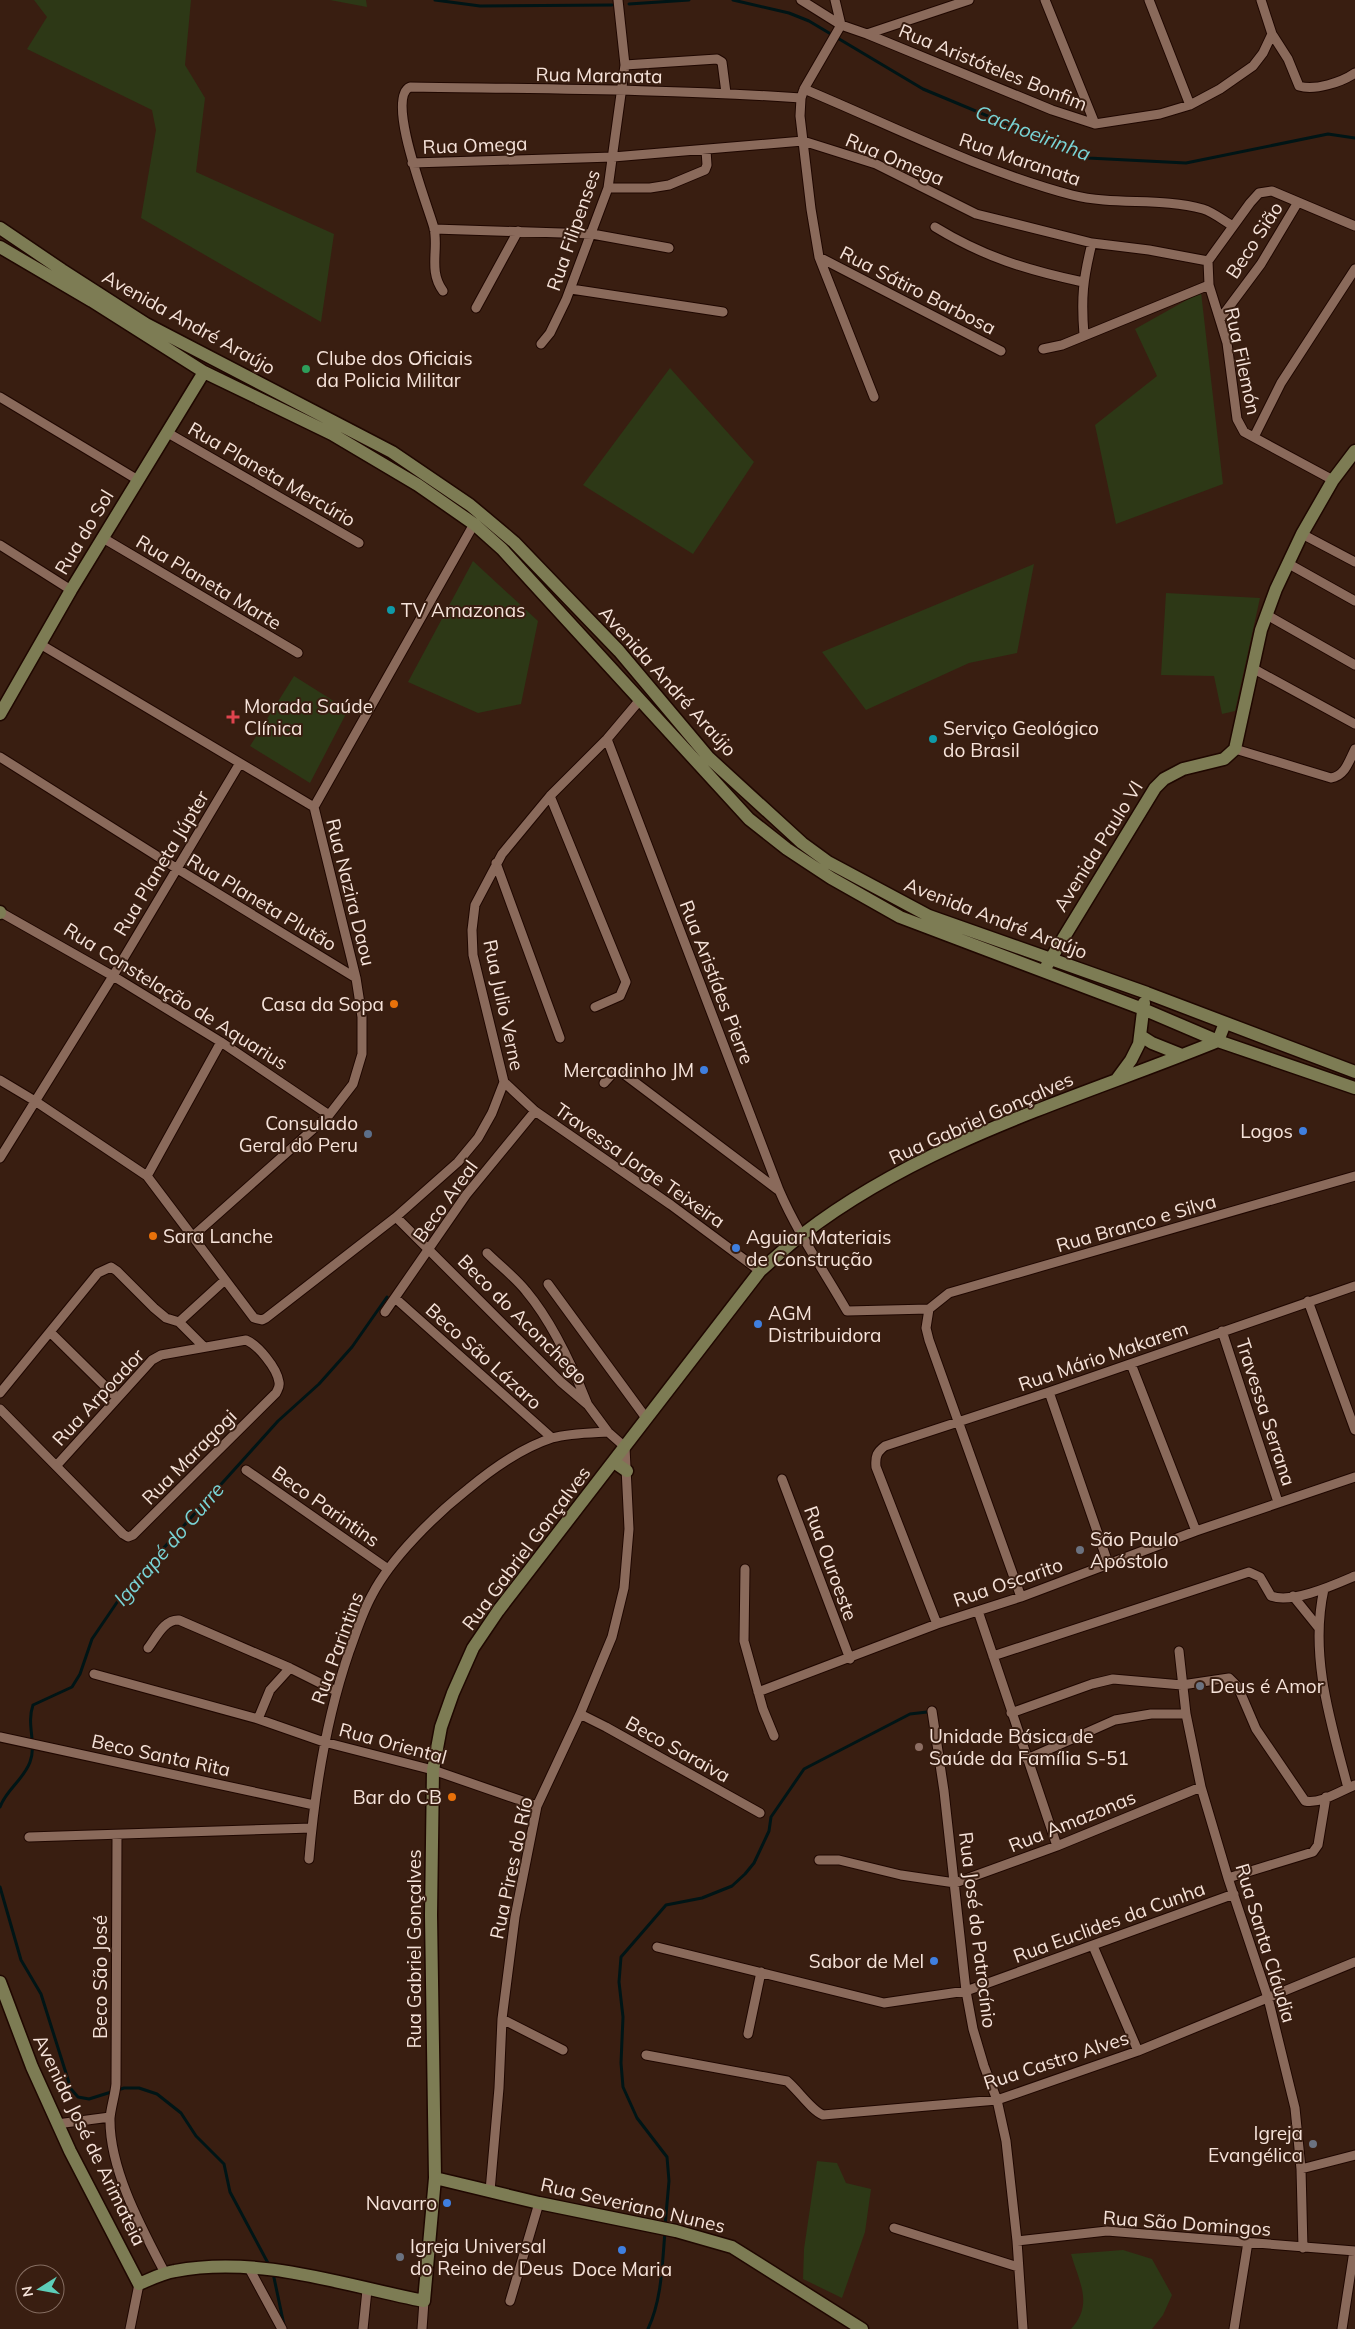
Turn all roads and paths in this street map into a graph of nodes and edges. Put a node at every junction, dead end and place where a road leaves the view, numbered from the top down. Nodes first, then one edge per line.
1 (618, 0) edge
2 (800, 0) edge
3 (835, 0) edge
4 (969, 0) edge
5 (1045, 0) edge
6 (1149, 0) edge
7 (1261, 0) edge
8 (841, 25) junction
9 (867, 34) junction
10 (1272, 34) junction
11 (625, 65) junction
12 (1355, 73) edge
13 (804, 89) junction
14 (623, 91) junction
15 (726, 93) junction
16 (801, 98) junction
17 (1190, 106) junction
18 (1095, 124) junction
19 (803, 141) junction
20 (706, 150) junction
21 (613, 157) junction
22 (412, 162) junction
23 (608, 188) junction
24 (1298, 202) junction
25 (1233, 226) junction
26 (1355, 226) edge
27 (935, 227) dead end
28 (0, 228) edge
29 (434, 229) junction
30 (518, 231) junction
31 (592, 234) junction
32 (1092, 243) junction
33 (669, 248) dead end
34 (1, 249) edge
35 (819, 257) junction
36 (1208, 261) junction
37 (1355, 269) edge
38 (1083, 282) junction
39 (1208, 285) junction
40 (571, 289) junction
41 (443, 290) dead end
42 (476, 308) dead end
43 (723, 312) dead end
44 (1220, 320) junction
45 (1084, 335) junction
46 (541, 344) dead end
47 (1043, 349) dead end
48 (1001, 351) dead end
49 (204, 372) junction
50 (0, 397) edge
51 (874, 398) dead end
52 (168, 433) junction
53 (1254, 437) junction
54 (1353, 458) edge
55 (138, 480) junction
56 (1333, 480) junction
57 (474, 524) junction
58 (1302, 534) junction
59 (104, 538) junction
60 (359, 543) dead end
61 (0, 545) edge
62 (1355, 562) edge
63 (1289, 564) junction
64 (71, 590) junction
65 (1355, 601) edge
66 (1267, 615) junction
67 (40, 644) junction
68 (298, 654) dead end
69 (1355, 665) edge
70 (1254, 669) junction
71 (4, 696) edge
72 (639, 701) junction
73 (0, 714) edge
74 (1355, 724) edge
75 (608, 739) junction
76 (1235, 749) junction
77 (1355, 749) edge
78 (0, 757) edge
79 (240, 763) junction
80 (550, 796) junction
81 (314, 808) junction
82 (496, 863) junction
83 (176, 868) junction
84 (0, 912) edge
85 (1050, 959) junction
86 (1043, 971) junction
87 (113, 976) junction
88 (356, 978) junction
89 (1147, 993) junction
90 (595, 1007) dead end
91 (1143, 1009) junction
92 (1225, 1023) junction
93 (1141, 1036) junction
94 (560, 1038) dead end
95 (1218, 1040) junction
96 (221, 1042) junction
97 (1182, 1055) junction
98 (1355, 1072) edge
99 (0, 1080) edge
100 (1117, 1080) junction
101 (504, 1082) junction
102 (604, 1083) dead end
103 (1355, 1088) edge
104 (35, 1101) junction
105 (535, 1111) junction
106 (329, 1115) junction
107 (0, 1158) edge
108 (147, 1176) junction
109 (1355, 1176) edge
110 (779, 1190) junction
111 (396, 1216) junction
112 (802, 1234) junction
113 (192, 1237) junction
114 (430, 1249) junction
115 (488, 1253) dead end
116 (760, 1271) junction
117 (225, 1280) junction
118 (548, 1284) dead end
119 (1355, 1286) edge
120 (395, 1298) junction
121 (1308, 1301) junction
122 (929, 1309) junction
123 (385, 1312) dead end
124 (179, 1322) junction
125 (1222, 1331) junction
126 (50, 1332) junction
127 (203, 1346) junction
128 (1131, 1364) junction
129 (1049, 1392) junction
130 (0, 1393) edge
131 (276, 1393) joint
132 (117, 1398) junction
133 (588, 1405) junction
134 (0, 1408) edge
135 (646, 1418) junction
136 (960, 1421) junction
137 (1355, 1430) edge
138 (608, 1432) junction
139 (552, 1438) junction
140 (625, 1447) junction
141 (614, 1462) junction
142 (57, 1465) junction
143 (246, 1470) dead end
144 (627, 1471) junction
145 (1355, 1477) edge
146 (782, 1479) dead end
147 (1278, 1502) junction
148 (1196, 1531) junction
149 (1108, 1563) junction
150 (388, 1569) junction
151 (745, 1569) dead end
152 (1355, 1576) edge
153 (1324, 1589) junction
154 (1294, 1596) junction
155 (1021, 1597) junction
156 (978, 1611) junction
157 (937, 1624) junction
158 (1318, 1627) junction
159 (148, 1648) dead end
160 (1179, 1651) dead end
161 (993, 1656) junction
162 (850, 1659) junction
163 (290, 1668) junction
164 (94, 1674) dead end
165 (1182, 1685) junction
166 (336, 1691) junction
167 (758, 1692) junction
168 (932, 1712) dead end
169 (1011, 1713) junction
170 (580, 1714) junction
171 (1186, 1714) junction
172 (258, 1719) junction
173 (774, 1736) dead end
174 (0, 1737) edge
175 (324, 1742) junction
176 (1027, 1759) junction
177 (432, 1770) junction
178 (1201, 1786) junction
179 (1352, 1786) edge
180 (1326, 1798) junction
181 (314, 1805) junction
182 (537, 1806) junction
183 (760, 1814) dead end
184 (312, 1828) junction
185 (116, 1836) junction
186 (29, 1837) dead end
187 (1057, 1846) junction
188 (309, 1859) dead end
189 (818, 1860) dead end
190 (1228, 1878) junction
191 (955, 1883) junction
192 (1234, 1894) junction
193 (1093, 1946) junction
194 (657, 1947) dead end
195 (1355, 1962) edge
196 (761, 1972) junction
197 (0, 1982) edge
198 (966, 1991) junction
199 (1268, 1998) junction
200 (502, 2018) junction
201 (748, 2034) dead end
202 (564, 2050) dead end
203 (1138, 2051) junction
204 (646, 2055) dead end
205 (997, 2100) junction
206 (110, 2117) junction
207 (58, 2124) junction
208 (1355, 2155) edge
209 (1301, 2169) junction
210 (435, 2178) junction
211 (490, 2191) junction
212 (539, 2203) junction
213 (894, 2228) dead end
214 (1017, 2241) junction
215 (1248, 2242) junction
216 (1303, 2248) junction
217 (1355, 2251) edge
218 (1018, 2267) junction
219 (249, 2268) junction
220 (165, 2273) junction
221 (139, 2284) junction
222 (367, 2290) junction
223 (424, 2301) junction
224 (510, 2301) dead end
225 (130, 2329) edge
226 (282, 2329) edge
227 (363, 2329) edge
228 (422, 2329) edge
229 (862, 2329) edge
230 (1023, 2329) edge
231 (1234, 2329) edge
232 (1342, 2329) edge

1 - 11 street, Rua Filipenses
2 - 8 street, Rua Aristóteles Bonfim
3 - 8 street
4 - 9 street
5 - 18 street
6 - 17 street
7 - 10 street
8 - 9 street, Rua Aristóteles Bonfim
8 - 13 street
9 - 18 street, Rua Aristóteles Bonfim
10 - 12 street
10 - 17 street, Rua Aristóteles Bonfim
11 - 14 street, Rua Filipenses
11 - 15 street
13 - 16 street
13 - 25 street, Rua Maranata
14 - 15 street, Rua Maranata
14 - 21 street, Rua Filipenses
14 - 22 street, Rua Maranata
15 - 16 street, Rua Maranata
16 - 19 street
17 - 18 street, Rua Aristóteles Bonfim
19 - 20 street, Rua Omega
19 - 32 street, Rua Omega
19 - 35 street
20 - 21 street, Rua Omega
20 - 23 street
21 - 22 street, Rua Omega
21 - 23 street, Rua Filipenses
22 - 29 street
23 - 31 street, Rua Filipenses
24 - 25 street
24 - 26 street
24 - 44 street, Beco Sião
25 - 36 street
27 - 38 street
28 - 85 street, Avenida André Araújo
29 - 30 street
29 - 41 street
30 - 31 street
30 - 42 street
31 - 33 street
31 - 40 street, Rua Filipenses
32 - 36 street, Rua Omega
32 - 38 street
34 - 49 street, Avenida André Araújo
35 - 48 street, Rua Sátiro Barbosa
35 - 51 street
36 - 39 street, Rua Filemón
37 - 53 street
38 - 45 street
39 - 44 street, Rua Filemón
39 - 45 street
40 - 43 street
40 - 46 street, Rua Filipenses
44 - 53 street, Rua Filemón
45 - 47 street
49 - 52 street, Rua do Sol
49 - 57 street, Avenida André Araújo
50 - 55 street
52 - 55 street, Rua do Sol
52 - 60 street, Rua Planeta Mercúrio
53 - 56 street, Rua Filemón
54 - 56 street
55 - 59 street, Rua do Sol
56 - 58 street
57 - 72 street, Avenida André Araújo
57 - 81 street, Rua Nazira Daou
58 - 62 street
58 - 63 street
59 - 64 street, Rua do Sol
59 - 68 street, Rua Planeta Marte
61 - 64 street
63 - 65 street
63 - 66 street
64 - 67 street, Rua do Sol
66 - 69 street
66 - 70 street
67 - 71 street, Rua do Sol
67 - 79 street
70 - 74 street
70 - 76 street
71 - 73 street, Rua do Sol
72 - 75 street, Rua Julio Verne
72 - 86 street, Avenida André Araújo
75 - 80 street, Rua Julio Verne
75 - 110 street, Rua Aristídes Pierre
76 - 77 street
76 - 85 street, Avenida Paulo VI
78 - 83 street, Rua Planeta Plutão
79 - 81 street
79 - 83 street, Rua Planeta Júpter
80 - 82 street, Rua Julio Verne
80 - 90 street
81 - 88 street, Rua Nazira Daou
82 - 94 street
82 - 101 street, Rua Julio Verne
83 - 87 street, Rua Planeta Júpter
83 - 88 street, Rua Planeta Plutão
84 - 87 street, Rua Constelação de Aquarius
85 - 86 street, Avenida Paulo VI
85 - 89 street, Avenida André Araújo
86 - 91 street, Avenida André Araújo
87 - 96 street, Rua Constelação de Aquarius
87 - 104 street, Rua Planeta Júpter
88 - 106 street, Rua Nazira Daou
89 - 91 street
89 - 92 street, Avenida André Araújo
91 - 93 street
91 - 95 street, Avenida André Araújo
92 - 95 street
92 - 98 street, Avenida André Araújo
93 - 97 street
93 - 100 street
95 - 97 street, Rua Gabriel Gonçalves
95 - 103 street, Avenida André Araújo
96 - 106 street, Rua Constelação de Aquarius
96 - 108 street
97 - 100 street, Rua Gabriel Gonçalves
99 - 104 street
100 - 112 street, Rua Gabriel Gonçalves
101 - 105 street, Travessa Jorge Teixeira
101 - 111 street, Rua Julio Verne
102 - 110 street
104 - 107 street, Rua Planeta Júpter
104 - 108 street
105 - 114 street, Beco Areal
105 - 116 street, Travessa Jorge Teixeira
106 - 113 street, Rua Nazira Daou
108 - 113 street
109 - 122 street, Rua Branco e Silva
110 - 112 street, Rua Aristídes Pierre
111 - 114 street, Beco do Aconchego
111 - 117 street, Rua Julio Verne
112 - 116 street, Rua Gabriel Gonçalves
112 - 122 street, Rua Aristídes Pierre
113 - 117 street
114 - 120 street, Beco Areal
114 - 133 street, Beco do Aconchego
115 - 133 street
116 - 135 street, Rua Gabriel Gonçalves
117 - 124 street
118 - 135 street
119 - 121 street, Rua Mário Makarem
120 - 123 street, Beco Areal
120 - 139 street, Beco São Lázaro
121 - 125 street, Rua Mário Makarem
121 - 137 street
122 - 136 street
124 - 126 street
124 - 127 street
125 - 128 street, Rua Mário Makarem
125 - 147 street, Travessa Serrana
126 - 130 street
126 - 132 street
127 - 131 street, Rua Arpoador
127 - 132 street, Rua Arpoador
128 - 129 street, Rua Mário Makarem
128 - 148 street
129 - 136 street, Rua Mário Makarem
129 - 149 street
131 - 142 street, Rua Maragogi
132 - 142 street, Rua Arpoador
133 - 138 street, Beco do Aconchego
134 - 142 street
135 - 140 street, Rua Gabriel Gonçalves
136 - 155 street
136 - 157 street, Rua Mário Makarem
138 - 139 street, Rua Parintins
138 - 140 street, Beco do Aconchego
139 - 150 street, Rua Parintins
140 - 141 street, Rua Gabriel Gonçalves
140 - 144 street, Rua Pires do Río
141 - 144 street
141 - 177 street, Rua Gabriel Gonçalves
143 - 150 street, Beco Parintins
144 - 170 street, Rua Pires do Río
145 - 147 street, Rua Oscarito
146 - 162 street, Rua Ouroeste
147 - 148 street, Rua Oscarito
148 - 149 street, Rua Oscarito
149 - 155 street, Rua Oscarito
150 - 166 street, Rua Parintins
151 - 167 street
152 - 153 street
153 - 154 street
153 - 158 street
154 - 158 street
154 - 161 street
155 - 156 street, Rua Oscarito
156 - 157 street, Rua Oscarito
156 - 161 street
157 - 162 street, Rua Oscarito
158 - 179 street
159 - 163 street
160 - 165 street, Rua Santa Cláudia
161 - 169 street
162 - 167 street, Rua Oscarito
163 - 166 street
163 - 172 street
164 - 172 street, Rua Oriental
165 - 169 street
165 - 171 street, Rua Santa Cláudia
165 - 180 street
166 - 175 street, Rua Parintins
167 - 173 street
168 - 191 street, Rua José do Patrocínio
169 - 176 street
170 - 182 street, Rua Pires do Río
170 - 183 street, Beco Saraiva
171 - 176 street
171 - 178 street, Rua Santa Cláudia
172 - 175 street, Rua Oriental
174 - 181 street, Beco Santa Rita
175 - 177 street, Rua Oriental
175 - 181 street, Rua Parintins
176 - 187 street
177 - 182 street, Rua Oriental
177 - 210 street, Rua Gabriel Gonçalves
178 - 187 street, Rua Amazonas
178 - 190 street, Rua Santa Cláudia
179 - 180 street
180 - 190 street
181 - 184 street, Rua Parintins
182 - 200 street, Rua Pires do Río
184 - 185 street
184 - 188 street, Rua Parintins
185 - 186 street
185 - 206 street, Beco São José
187 - 191 street, Rua Amazonas
189 - 191 street
190 - 192 street, Rua Santa Cláudia
191 - 198 street, Rua José do Patrocínio
192 - 193 street, Rua Euclides da Cunha
192 - 199 street, Rua Santa Cláudia
193 - 198 street, Rua Euclides da Cunha
193 - 203 street
194 - 196 street, Rua Euclides da Cunha
195 - 199 street, Rua Castro Alves
196 - 198 street, Rua Euclides da Cunha
196 - 201 street
197 - 207 street, Avenida José de Arimateia
198 - 205 street, Rua José do Patrocínio
199 - 203 street, Rua Castro Alves
199 - 209 street, Rua Santa Cláudia
200 - 202 street
200 - 211 street, Rua Pires do Río
203 - 205 street, Rua Castro Alves
204 - 205 street, Rua Castro Alves
205 - 214 street, Rua José do Patrocínio
206 - 207 street
206 - 220 street, Beco São José
207 - 221 street, Avenida José de Arimateia
208 - 209 street
209 - 216 street, Rua Santa Cláudia
210 - 211 street, Rua Severiano Nunes
210 - 223 street, Rua Gabriel Gonçalves
211 - 212 street, Rua Severiano Nunes
212 - 224 street
212 - 229 street, Rua Severiano Nunes
213 - 218 street
214 - 215 street, Rua São Domingos
214 - 218 street, Rua José do Patrocínio
215 - 216 street, Rua São Domingos
215 - 231 street
216 - 217 street, Rua São Domingos
217 - 232 street
218 - 230 street, Rua José do Patrocínio
219 - 220 street
219 - 222 street
219 - 226 street
220 - 221 street
221 - 225 street
222 - 223 street
222 - 227 street
223 - 228 street, Rua Gabriel Gonçalves

